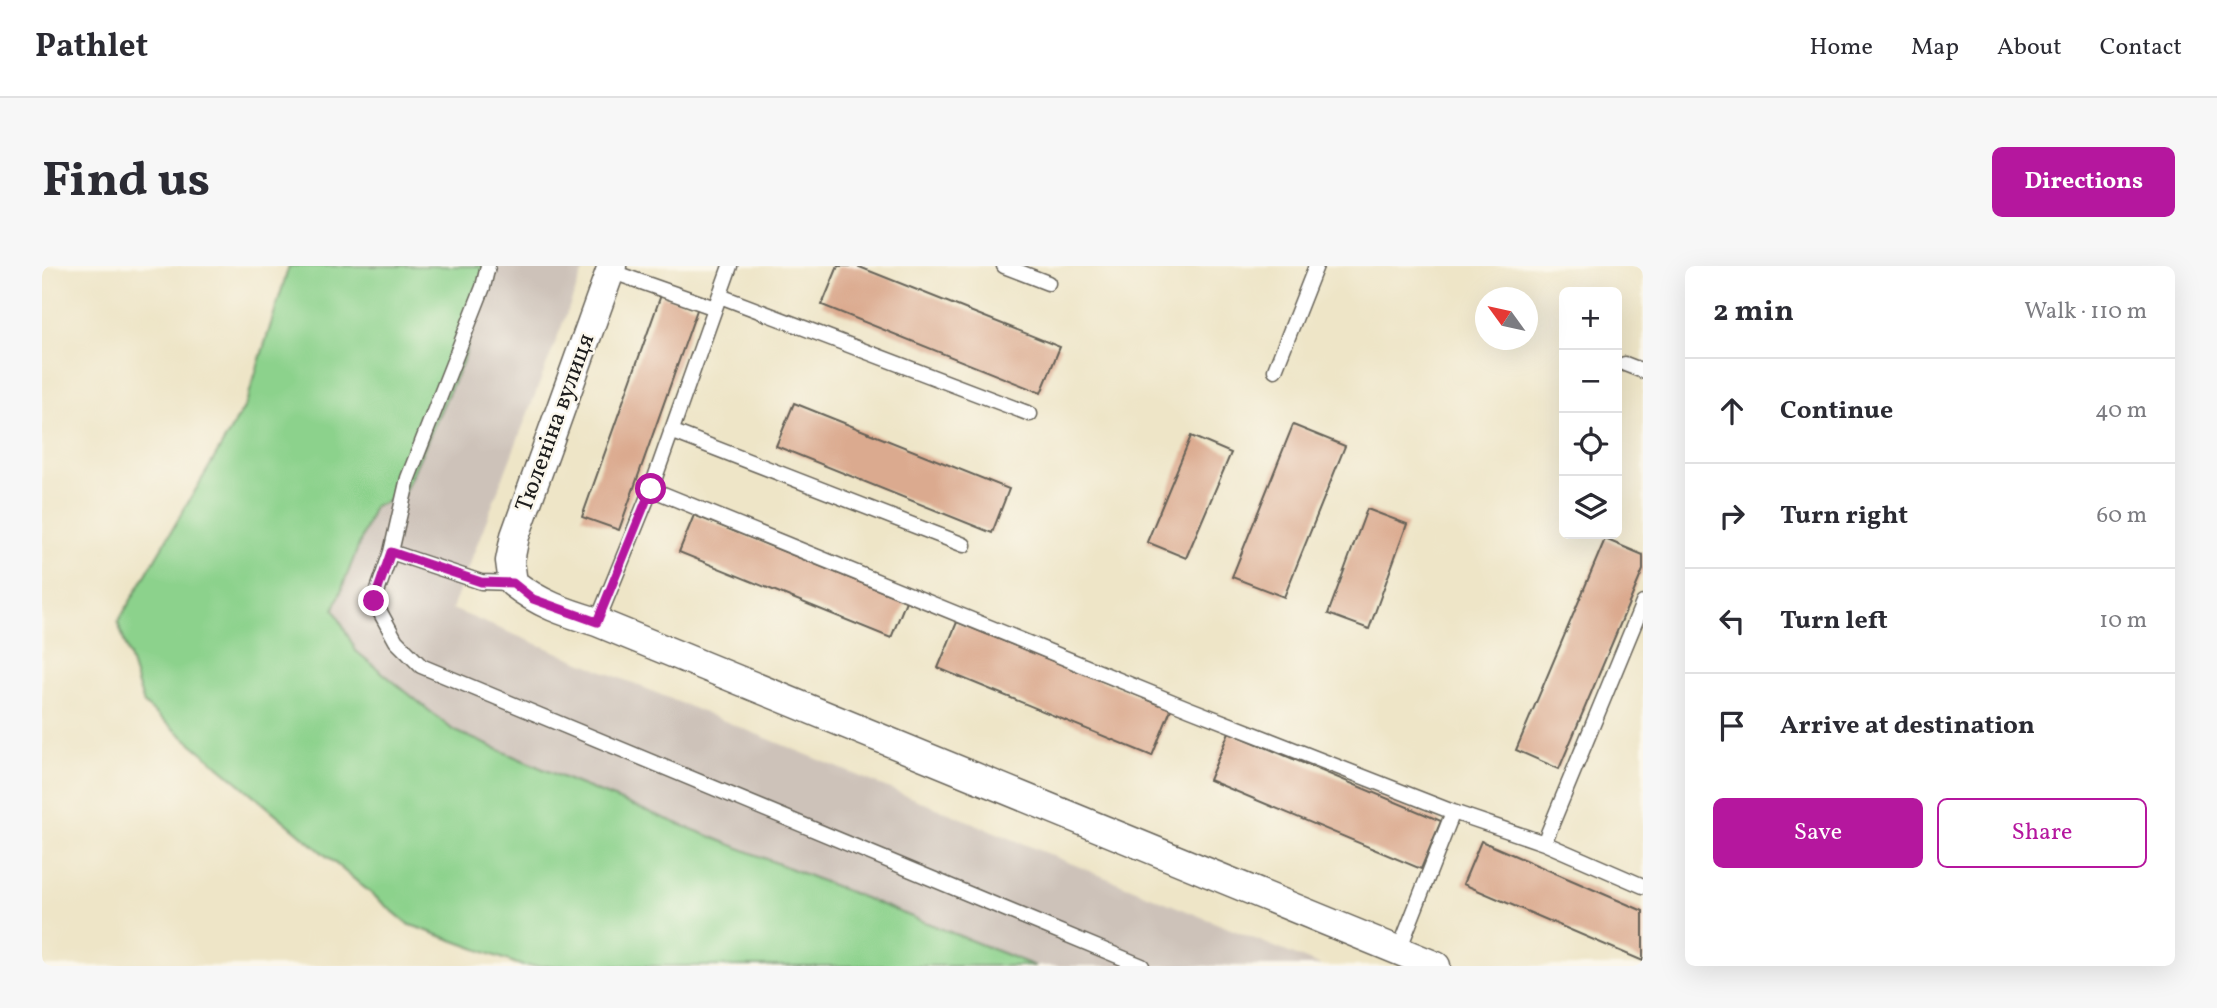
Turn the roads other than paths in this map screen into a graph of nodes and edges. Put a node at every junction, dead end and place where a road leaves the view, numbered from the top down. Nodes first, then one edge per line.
1 (488, 266) edge
2 (730, 266) edge
3 (1004, 266) edge
4 (1316, 266) edge
5 (611, 268) edge
6 (1048, 283) dead end
7 (717, 302) junction
8 (1625, 364) dead end
9 (1275, 370) dead end
10 (1643, 372) edge
11 (1030, 414) dead end
12 (671, 431) junction
13 (651, 489) junction
14 (964, 545) dead end
15 (391, 552) junction
16 (513, 583) junction
17 (1643, 603) edge
18 (597, 622) junction
19 (1453, 813) junction
20 (1544, 844) junction
21 (1643, 886) edge
22 (1399, 950) junction
23 (1142, 966) edge
24 (1436, 966) edge

1 - 15 lane
2 - 7 lane
3 - 6 lane
4 - 9 lane
5 - 7 lane
5 - 16 street, Тюленіна вулиця
7 - 11 lane
7 - 12 lane
8 - 10 lane
12 - 13 lane
12 - 14 lane
13 - 18 lane
13 - 19 lane
15 - 16 lane
15 - 23 lane
16 - 18 street
17 - 20 lane
18 - 22 street
19 - 20 lane
19 - 22 lane
20 - 21 lane
22 - 24 street

